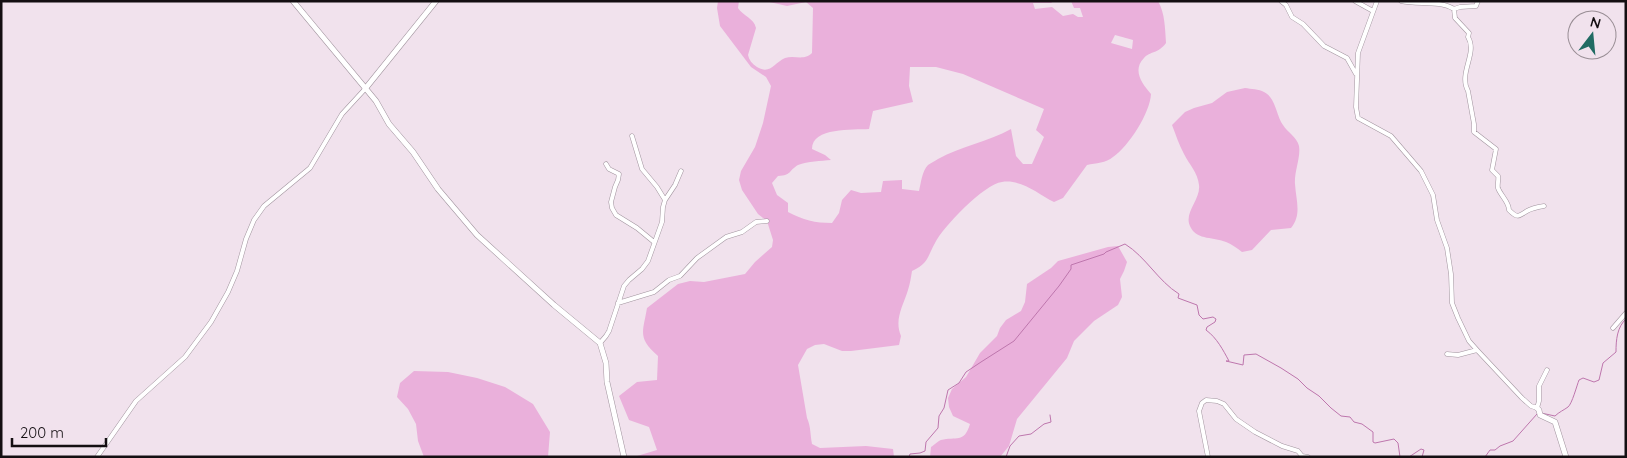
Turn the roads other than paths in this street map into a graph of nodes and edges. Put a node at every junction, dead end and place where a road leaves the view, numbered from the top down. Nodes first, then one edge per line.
1 (293, 1) edge
2 (436, 1) edge
3 (1282, 1) edge
4 (1355, 1) edge
5 (1377, 1) edge
6 (1401, 1) edge
7 (1478, 1) edge
8 (1454, 9) junction
9 (1373, 11) junction
10 (1357, 76) junction
11 (365, 89) junction
12 (632, 136) dead end
13 (606, 164) dead end
14 (681, 171) dead end
15 (665, 200) junction
16 (1544, 206) dead end
17 (767, 220) dead end
18 (654, 242) junction
19 (618, 303) junction
20 (1626, 313) edge
21 (1613, 328) dead end
22 (600, 342) junction
23 (1477, 350) junction
24 (1447, 354) dead end
25 (1547, 370) dead end
26 (1539, 411) junction
27 (97, 457) edge
28 (624, 457) edge
29 (1208, 457) edge
30 (1308, 457) edge
31 (1566, 457) edge

1 - 11 street
2 - 11 street
3 - 10 street
4 - 9 street
5 - 9 street
6 - 8 street
7 - 8 street
8 - 16 street
9 - 10 street
10 - 23 street
11 - 22 street
11 - 27 street
12 - 15 street
13 - 18 street
14 - 15 street
15 - 18 street
17 - 19 street
18 - 19 street
19 - 22 street
20 - 21 street
22 - 28 street
23 - 24 street
23 - 26 street
25 - 26 street
26 - 31 street
29 - 30 street

